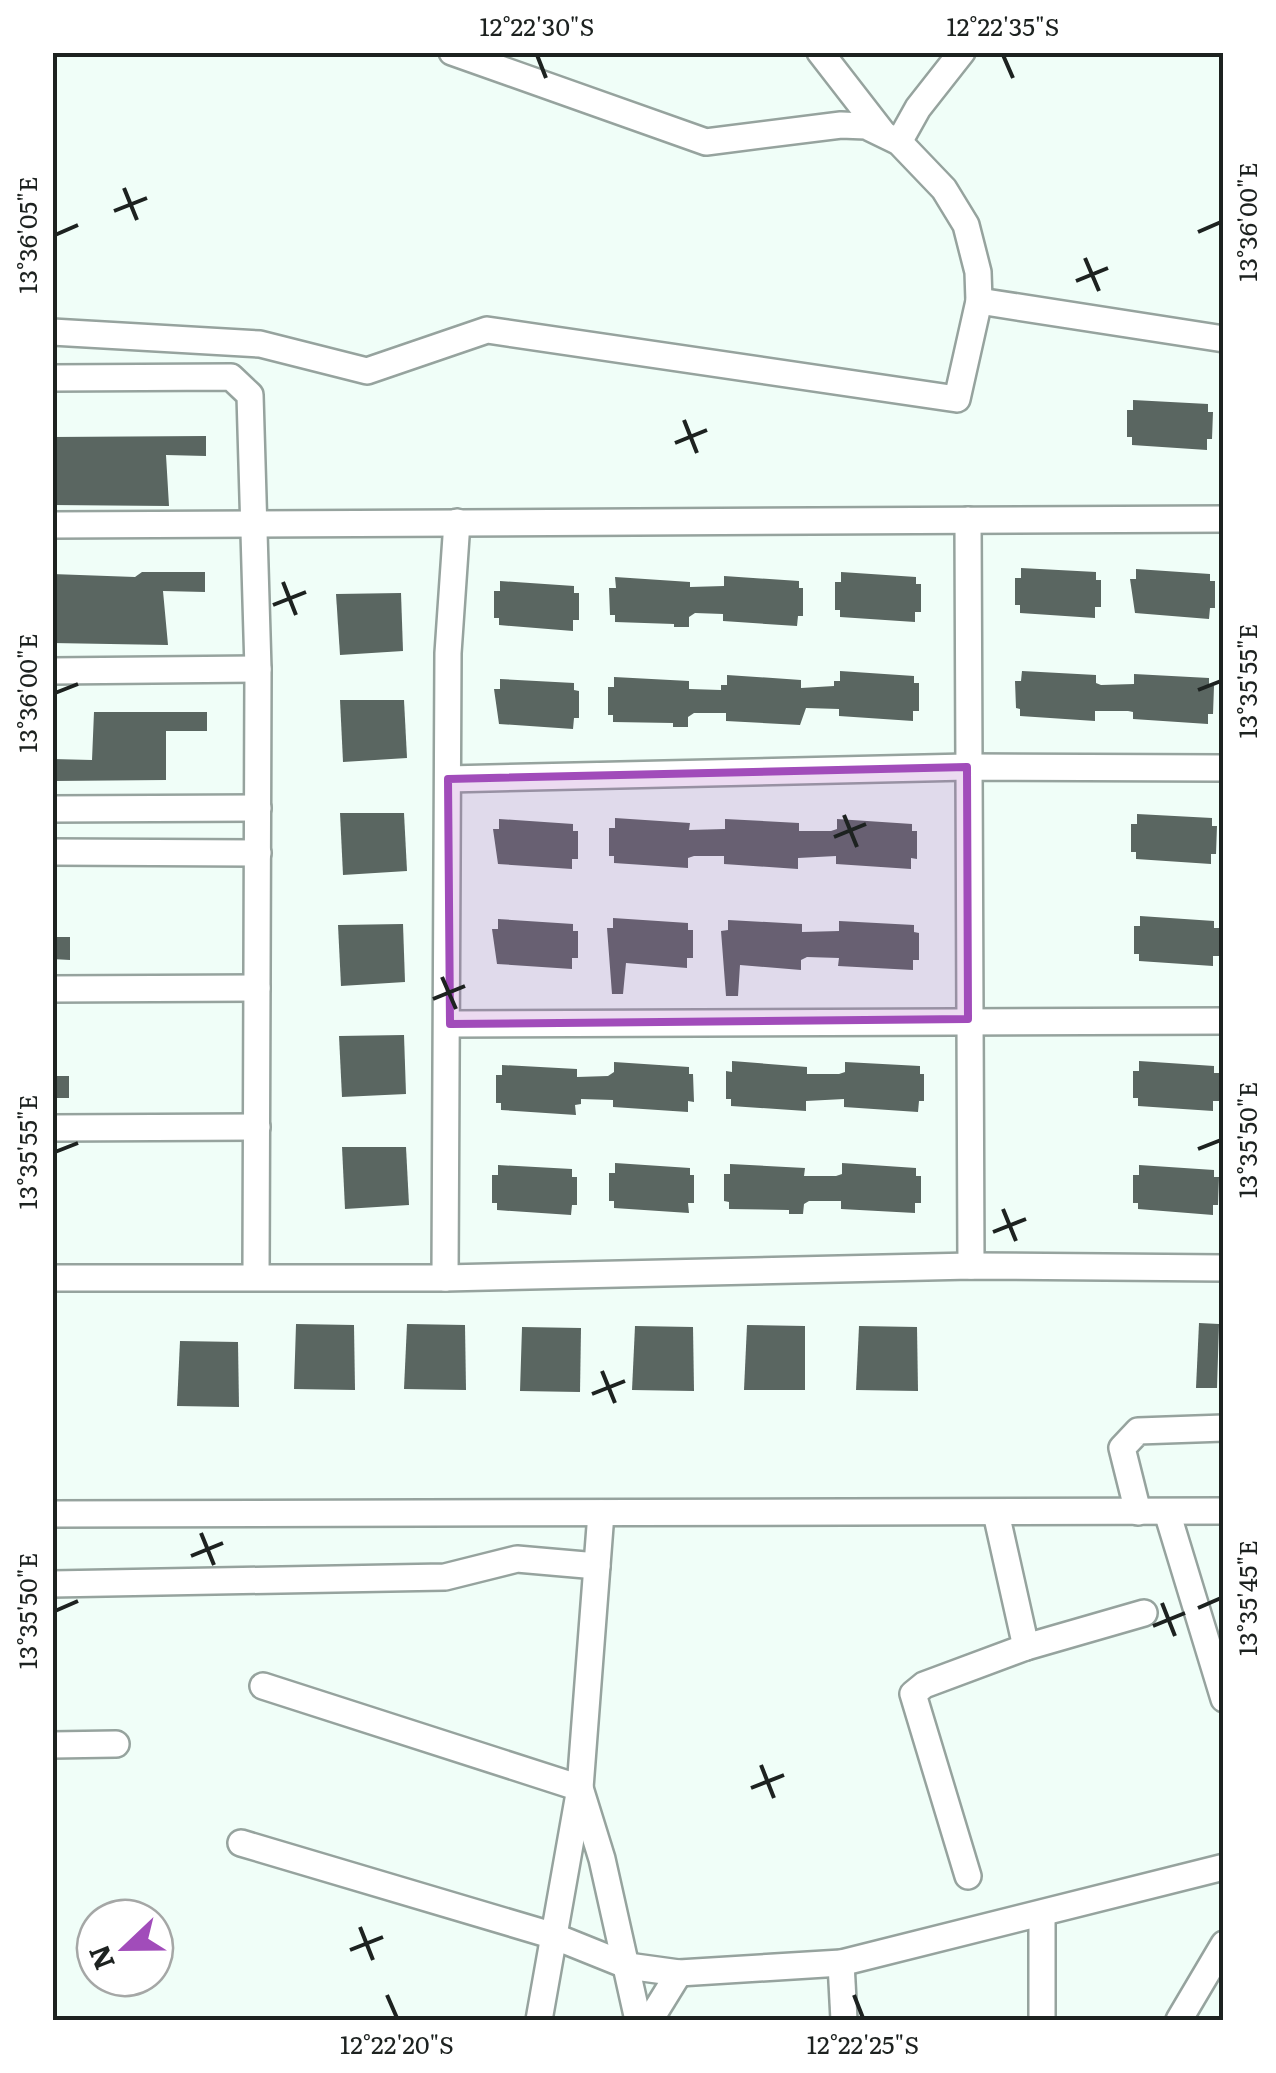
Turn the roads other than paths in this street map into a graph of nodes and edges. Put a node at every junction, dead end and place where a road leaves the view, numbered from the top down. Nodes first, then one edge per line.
1 (452, 52) edge
2 (820, 52) edge
3 (962, 52) edge
4 (891, 137) junction
5 (979, 301) junction
6 (52, 332) edge
7 (1224, 339) edge
8 (52, 378) edge
9 (1224, 519) edge
10 (968, 520) junction
11 (256, 522) junction
12 (457, 522) junction
13 (52, 525) edge
14 (258, 669) junction
15 (52, 671) edge
16 (966, 767) junction
17 (1224, 768) edge
18 (448, 779) junction
19 (258, 808) junction
20 (52, 809) edge
21 (52, 852) edge
22 (258, 854) junction
23 (257, 988) junction
24 (52, 989) edge
25 (968, 1019) junction
26 (1224, 1020) edge
27 (450, 1024) junction
28 (256, 1127) junction
29 (52, 1128) edge
30 (970, 1266) junction
31 (1224, 1268) edge
32 (256, 1277) junction
33 (52, 1278) edge
34 (445, 1278) junction
35 (1224, 1428) edge
36 (1224, 1511) edge
37 (996, 1512) junction
38 (1138, 1512) junction
39 (1167, 1512) junction
40 (601, 1513) junction
41 (52, 1514) edge
42 (597, 1566) junction
43 (52, 1584) edge
44 (1144, 1613) dead end
45 (1026, 1647) junction
46 (263, 1686) dead end
47 (1224, 1699) edge
48 (116, 1744) dead end
49 (52, 1745) edge
50 (580, 1788) junction
51 (241, 1842) dead end
52 (1224, 1867) edge
53 (968, 1876) dead end
54 (1042, 1915) junction
55 (551, 1935) junction
56 (1224, 1944) edge
57 (841, 1963) junction
58 (628, 1966) junction
59 (679, 1974) junction
60 (539, 2020) edge
61 (638, 2020) edge
62 (650, 2020) edge
63 (844, 2020) edge
64 (1042, 2020) edge
65 (1179, 2020) edge

1 - 4 street
2 - 4 street
3 - 4 street
4 - 5 street
5 - 6 street
5 - 7 street
8 - 11 street
9 - 10 street
10 - 12 street
10 - 16 street
11 - 12 street
11 - 13 street
11 - 14 street
12 - 18 street
14 - 15 street
14 - 19 street
16 - 17 street
16 - 18 street
16 - 25 street
18 - 27 street
19 - 20 street
19 - 22 street
21 - 22 street
22 - 23 street
23 - 24 street
23 - 28 street
25 - 26 street
25 - 27 street
25 - 30 street
27 - 34 street
28 - 29 street
28 - 32 street
30 - 31 street
30 - 34 street
32 - 33 street
32 - 34 street
35 - 38 street
36 - 39 street
37 - 38 street
37 - 40 street
37 - 45 street
38 - 39 street
39 - 47 street
40 - 41 street
40 - 42 street
42 - 43 street
42 - 50 street
44 - 45 street
45 - 53 street
46 - 50 street
48 - 49 street
50 - 55 street
50 - 58 street
51 - 55 street
52 - 54 street
54 - 57 street
54 - 64 street
55 - 58 street
55 - 60 street
56 - 65 street
57 - 59 street
57 - 63 street
58 - 59 street
58 - 61 street
59 - 62 street

